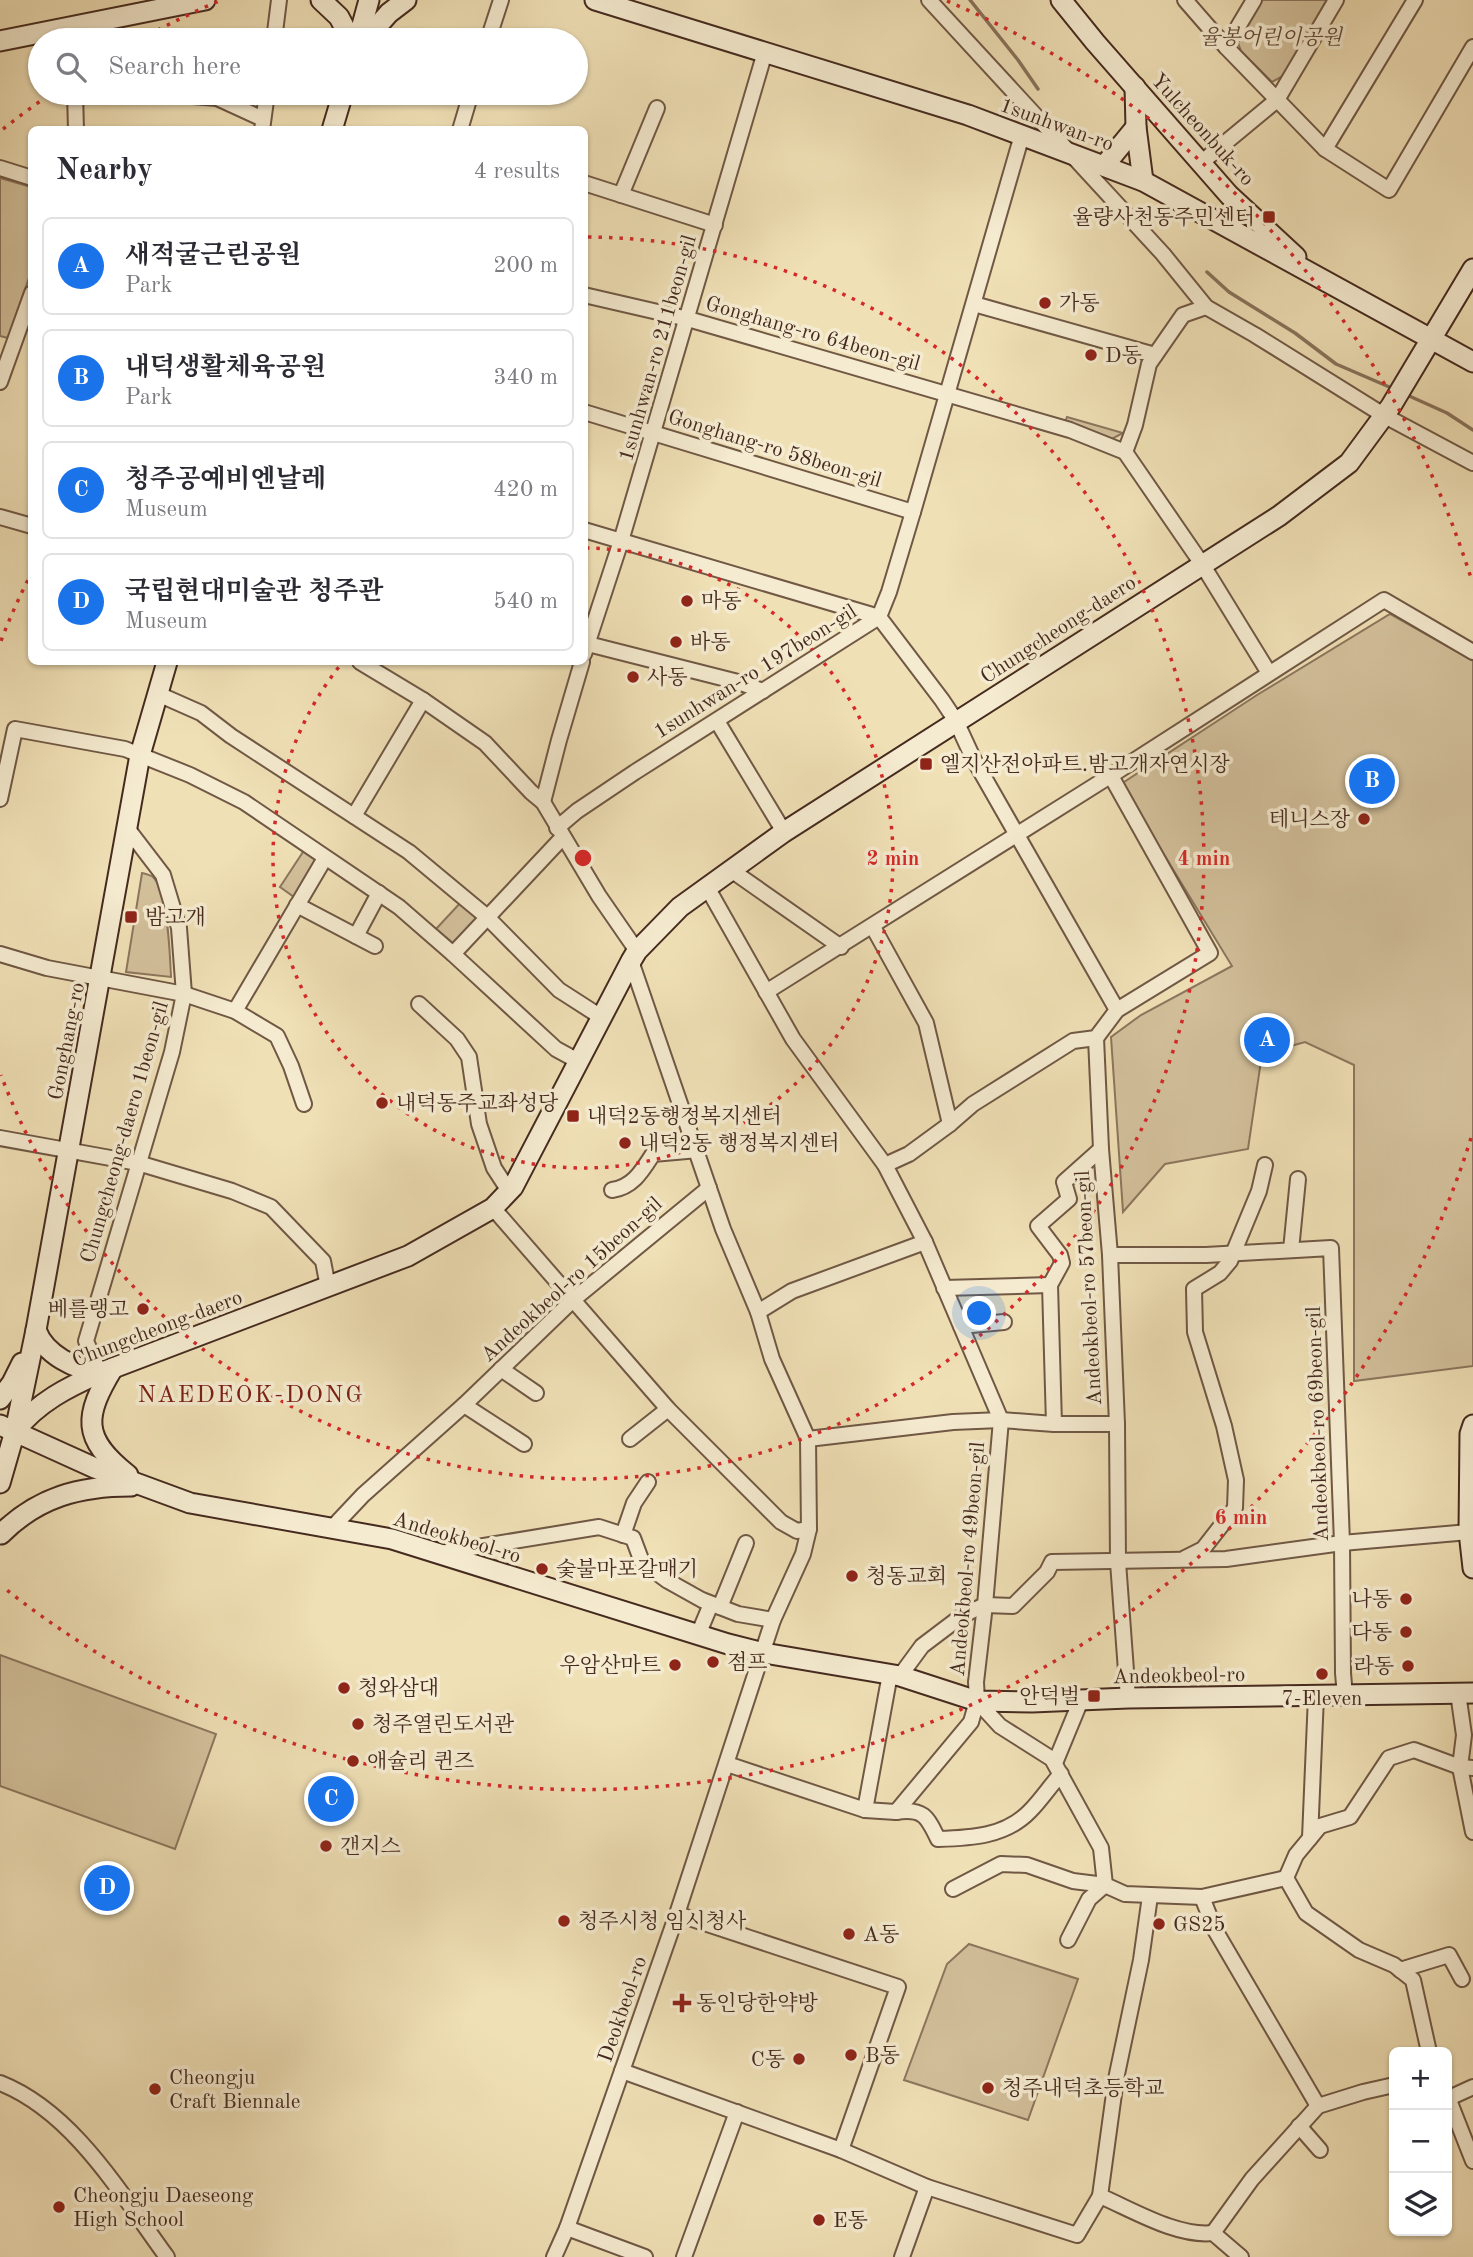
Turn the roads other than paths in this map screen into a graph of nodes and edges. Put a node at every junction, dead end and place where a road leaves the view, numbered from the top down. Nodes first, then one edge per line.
1 (205, 0) edge
2 (279, 0) edge
3 (321, 0) edge
4 (369, 0) edge
5 (405, 0) edge
6 (501, 0) edge
7 (596, 0) edge
8 (929, 0) edge
9 (1061, 0) edge
10 (1185, 0) edge
11 (1254, 0) edge
12 (1336, 0) edge
13 (1415, 0) edge
14 (92, 28) edge
15 (276, 28) edge
16 (345, 28) edge
17 (361, 28) edge
18 (374, 28) edge
19 (492, 28) edge
20 (28, 38) edge
21 (0, 41) edge
22 (1226, 47) junction
23 (1473, 47) edge
24 (765, 52) junction
25 (1135, 87) junction
26 (1277, 100) junction
27 (75, 105) edge
28 (229, 105) edge
29 (265, 105) edge
30 (339, 105) edge
31 (467, 105) edge
32 (657, 108) dead end
33 (263, 124) edge
34 (76, 126) edge
35 (333, 126) edge
36 (461, 126) edge
37 (1136, 127) junction
38 (1022, 135) junction
39 (1325, 149) junction
40 (1069, 153) junction
41 (1202, 162) junction
42 (1104, 166) junction
43 (0, 168) edge
44 (28, 177) edge
45 (1143, 180) junction
46 (588, 184) edge
47 (621, 195) junction
48 (715, 225) junction
49 (1473, 269) edge
50 (1320, 279) junction
51 (588, 296) edge
52 (28, 304) edge
53 (974, 304) junction
54 (1206, 307) junction
55 (688, 319) junction
56 (1433, 338) junction
57 (1155, 355) junction
58 (1473, 362) edge
59 (0, 382) edge
60 (947, 394) junction
61 (1388, 411) junction
62 (588, 413) edge
63 (654, 433) junction
64 (1125, 452) junction
65 (1473, 463) edge
66 (913, 512) junction
67 (0, 517) edge
68 (28, 525) edge
69 (588, 531) edge
70 (621, 541) junction
71 (1202, 564) junction
72 (879, 617) junction
73 (588, 638) edge
74 (588, 648) edge
75 (1473, 652) edge
76 (166, 665) edge
77 (365, 665) edge
78 (581, 665) edge
79 (1269, 673) junction
80 (763, 691) junction
81 (158, 694) junction
82 (424, 700) junction
83 (717, 720) junction
84 (956, 721) junction
85 (141, 755) junction
86 (1111, 776) junction
87 (0, 799) edge
88 (543, 802) junction
89 (354, 816) junction
90 (127, 828) junction
91 (784, 832) junction
92 (560, 833) junction
93 (1017, 835) junction
94 (325, 858) junction
95 (731, 870) junction
96 (707, 887) junction
97 (379, 893) junction
98 (297, 905) junction
99 (486, 916) junction
100 (873, 927) junction
101 (356, 936) junction
102 (375, 946) dead end
103 (841, 947) junction
104 (0, 954) edge
105 (453, 954) junction
106 (634, 956) junction
107 (101, 979) junction
108 (766, 992) junction
109 (184, 994) junction
110 (419, 1004) dead end
111 (1117, 1010) junction
112 (235, 1011) junction
113 (601, 1017) junction
114 (1096, 1038) junction
115 (578, 1061) junction
116 (304, 1104) dead end
117 (950, 1124) junction
118 (0, 1138) edge
119 (1101, 1149) junction
120 (698, 1150) junction
121 (68, 1151) junction
122 (138, 1163) junction
123 (885, 1165) junction
124 (1265, 1165) dead end
125 (1298, 1179) dead end
126 (709, 1188) junction
127 (612, 1190) dead end
128 (509, 1191) junction
129 (493, 1208) junction
130 (925, 1242) junction
131 (1291, 1250) junction
132 (1233, 1252) junction
133 (1110, 1255) junction
134 (1050, 1285) junction
135 (328, 1287) junction
136 (944, 1288) junction
137 (574, 1299) junction
138 (758, 1311) junction
139 (1003, 1322) dead end
140 (961, 1326) junction
141 (36, 1330) junction
142 (107, 1370) junction
143 (500, 1370) junction
144 (536, 1393) dead end
145 (0, 1399) edge
146 (464, 1405) junction
147 (668, 1409) junction
148 (1001, 1420) junction
149 (1054, 1424) junction
150 (1117, 1424) junction
151 (1473, 1425) edge
152 (8, 1428) edge
153 (808, 1438) junction
154 (630, 1439) dead end
155 (524, 1444) dead end
156 (648, 1482) dead end
157 (0, 1483) edge
158 (143, 1486) junction
159 (331, 1529) junction
160 (809, 1529) junction
161 (0, 1531) edge
162 (1469, 1532) junction
163 (623, 1535) junction
164 (746, 1543) dead end
165 (1342, 1543) junction
166 (437, 1554) junction
167 (1181, 1560) junction
168 (1118, 1562) junction
169 (1473, 1568) edge
170 (715, 1605) junction
171 (985, 1605) junction
172 (773, 1620) junction
173 (698, 1635) junction
174 (764, 1653) junction
175 (895, 1675) junction
176 (1465, 1693) edge
177 (1316, 1696) junction
178 (1345, 1696) junction
179 (1128, 1698) junction
180 (1081, 1700) junction
181 (977, 1701) junction
182 (727, 1763) junction
183 (1467, 1767) edge
184 (1058, 1768) junction
185 (865, 1810) junction
186 (896, 1812) junction
187 (1473, 1832) edge
188 (1310, 1838) junction
189 (1286, 1878) junction
190 (1105, 1885) junction
191 (953, 1889) dead end
192 (1150, 1896) junction
193 (1202, 1896) junction
194 (677, 1914) junction
195 (1068, 1940) dead end
196 (1399, 1970) junction
197 (1461, 1979) dead end
198 (1428, 2047) edge
199 (622, 2071) junction
200 (0, 2083) edge
201 (1389, 2086) edge
202 (1473, 2088) edge
203 (1452, 2096) edge
204 (1318, 2106) junction
205 (1452, 2107) edge
206 (737, 2112) junction
207 (1299, 2126) junction
208 (841, 2150) junction
209 (1320, 2150) dead end
210 (1473, 2161) edge
211 (927, 2187) junction
212 (1100, 2196) junction
213 (567, 2228) junction
214 (1213, 2233) junction
215 (167, 2257) edge
216 (554, 2257) edge
217 (645, 2257) edge
218 (684, 2257) edge
219 (902, 2257) edge
220 (1241, 2257) edge

1 - 14 street
2 - 15 street
3 - 16 street
4 - 17 street
5 - 18 street
6 - 19 street
7 - 24 street, 1sunhwan-ro
8 - 40 street
9 - 25 street, Yulcheonbuk-ro
10 - 22 street
11 - 22 street
12 - 26 street
13 - 39 street
20 - 21 street
22 - 26 street
23 - 39 street
24 - 38 street, 1sunhwan-ro
24 - 48 street, 1sunhwan-ro 211beon-gil
25 - 37 street
25 - 41 street, Yulcheonbuk-ro
26 - 39 street
26 - 41 street
27 - 34 street
28 - 33 street
29 - 33 street
30 - 35 street
31 - 36 street
32 - 47 street
37 - 42 street
37 - 45 street
38 - 40 street, 1sunhwan-ro
38 - 53 street, 1sunhwan-ro 197beon-gil
40 - 42 street, 1sunhwan-ro
40 - 54 street
41 - 50 street, Yulcheonbuk-ro
42 - 45 street, 1sunhwan-ro
43 - 44 street
45 - 50 street, 1sunhwan-ro
46 - 47 street
47 - 48 street
48 - 55 street, 1sunhwan-ro 211beon-gil
49 - 56 street
50 - 56 street, 1sunhwan-ro
51 - 55 street, Gonghang-ro 64beon-gil
52 - 59 street
53 - 57 street
53 - 60 street, 1sunhwan-ro 197beon-gil
54 - 57 street
54 - 61 street
55 - 60 street, Gonghang-ro 64beon-gil
55 - 63 street, 1sunhwan-ro 211beon-gil
56 - 58 street, 1sunhwan-ro
56 - 61 street, Chungcheong-daero
57 - 64 street
60 - 64 street, Gonghang-ro 64beon-gil
60 - 66 street, 1sunhwan-ro 197beon-gil
61 - 65 street
61 - 71 street, Chungcheong-daero
62 - 63 street, Gonghang-ro 58beon-gil
63 - 66 street, Gonghang-ro 58beon-gil
63 - 70 street, 1sunhwan-ro 211beon-gil
64 - 71 street
66 - 72 street, 1sunhwan-ro 197beon-gil
67 - 68 street
69 - 70 street
70 - 72 street
70 - 73 street, 1sunhwan-ro 211beon-gil
71 - 79 street
71 - 84 street, Chungcheong-daero
72 - 80 street, 1sunhwan-ro 197beon-gil
72 - 84 street
74 - 80 street
75 - 79 street
76 - 81 street, Gonghang-ro
77 - 82 street
78 - 88 street
79 - 86 street
80 - 83 street, 1sunhwan-ro 197beon-gil
81 - 85 street, Gonghang-ro
81 - 89 street
82 - 88 street
82 - 89 street
83 - 91 street
83 - 92 street, 1sunhwan-ro 197beon-gil
84 - 91 street, Chungcheong-daero
84 - 93 street
85 - 87 street
85 - 90 street, Gonghang-ro
85 - 94 street
86 - 93 street
86 - 111 street
88 - 92 street
89 - 99 street
90 - 107 street, Gonghang-ro
90 - 109 street, Chungcheong-daero 1beon-gil
91 - 95 street, Chungcheong-daero
92 - 99 street, 1sunhwan-ro 197beon-gil
92 - 106 street
93 - 100 street
93 - 111 street
94 - 97 street
94 - 98 street
95 - 96 street, Chungcheong-daero
95 - 103 street
96 - 106 street, Chungcheong-daero
96 - 108 street
97 - 101 street
97 - 105 street
98 - 101 street
98 - 112 street
99 - 105 street, 1sunhwan-ro 197beon-gil
99 - 113 street
100 - 103 street
100 - 117 street
101 - 102 street
103 - 108 street
104 - 107 street
105 - 115 street
106 - 113 street, Chungcheong-daero
106 - 120 street
107 - 109 street
107 - 121 street, Gonghang-ro
108 - 123 street
109 - 112 street
109 - 122 street, Chungcheong-daero 1beon-gil
110 - 128 street
111 - 114 street
112 - 116 street
113 - 115 street, Chungcheong-daero
114 - 117 street
114 - 119 street, Andeokbeol-ro 57beon-gil
115 - 128 street, Chungcheong-daero
117 - 123 street
118 - 121 street
119 - 133 street, Andeokbeol-ro 57beon-gil
119 - 134 street, Andeokbeol-ro 57beon-gil
120 - 126 street
120 - 127 street
121 - 122 street
121 - 141 street, Gonghang-ro
122 - 135 street
122 - 142 street, Chungcheong-daero 1beon-gil
123 - 130 street
124 - 132 street
125 - 131 street
126 - 137 street, Andeokbeol-ro 15beon-gil
126 - 138 street
128 - 129 street, Chungcheong-daero
129 - 135 street, Chungcheong-daero
129 - 137 street
130 - 136 street
130 - 138 street
131 - 132 street, Andeokbeol-ro 69beon-gil
131 - 165 street, Andeokbeol-ro 69beon-gil
132 - 133 street, Andeokbeol-ro 69beon-gil
132 - 167 street
133 - 150 street, Andeokbeol-ro 57beon-gil
134 - 136 street
134 - 149 street
135 - 142 street, Chungcheong-daero
136 - 140 street
137 - 143 street, Andeokbeol-ro 15beon-gil
137 - 147 street
138 - 153 street
139 - 140 street
140 - 148 street
141 - 142 street
141 - 145 street
141 - 152 street, Gonghang-ro
142 - 152 street, Chungcheong-daero
142 - 158 street
143 - 144 street
143 - 146 street, Andeokbeol-ro 15beon-gil
146 - 155 street
146 - 159 street, Andeokbeol-ro 15beon-gil
147 - 154 street
147 - 160 street
148 - 149 street, Andeokbeol-ro 57beon-gil
148 - 153 street, Andeokbeol-ro 57beon-gil
148 - 171 street, Andeokbeol-ro 49beon-gil
149 - 150 street, Andeokbeol-ro 57beon-gil
150 - 168 street, Andeokbeol-ro 57beon-gil
151 - 162 street
152 - 157 street, Gonghang-ro
152 - 158 street, Andeokbeol-ro
153 - 160 street, Deokbeol-ro
156 - 163 street
158 - 159 street, Andeokbeol-ro
158 - 161 street
159 - 166 street, Andeokbeol-ro
160 - 172 street, Deokbeol-ro
162 - 165 street
162 - 169 street
163 - 166 street
163 - 170 street
164 - 170 street
165 - 167 street
165 - 178 street, Andeokbeol-ro 69beon-gil
166 - 173 street, Andeokbeol-ro
167 - 168 street
168 - 171 street
168 - 179 street, Andeokbeol-ro 57beon-gil
170 - 172 street
170 - 173 street
171 - 175 street
171 - 181 street, Andeokbeol-ro 49beon-gil
172 - 174 street, Deokbeol-ro
173 - 174 street, Andeokbeol-ro
174 - 175 street, Andeokbeol-ro
174 - 182 street, Deokbeol-ro
175 - 181 street, Andeokbeol-ro
175 - 185 street
176 - 178 street, Andeokbeol-ro
176 - 183 street
177 - 178 street, Andeokbeol-ro
177 - 179 street, Andeokbeol-ro
177 - 188 street
179 - 180 street, Andeokbeol-ro
180 - 181 street, Andeokbeol-ro
180 - 184 street
181 - 184 street
181 - 186 street
182 - 185 street
182 - 194 street, Deokbeol-ro
183 - 187 street
183 - 188 street
184 - 186 street
184 - 190 street
185 - 186 street
188 - 189 street
189 - 193 street
189 - 196 street
190 - 191 street
190 - 192 street
190 - 195 street
192 - 193 street
192 - 212 street
193 - 204 street
194 - 199 street, Deokbeol-ro
194 - 208 street
196 - 197 street
196 - 198 street
199 - 206 street
199 - 213 street, Deokbeol-ro
200 - 215 street
201 - 204 street
202 - 203 street
204 - 207 street
205 - 210 street
206 - 208 street
206 - 218 street
207 - 209 street
207 - 214 street
208 - 211 street
211 - 212 street
211 - 219 street
212 - 214 street
213 - 216 street, Deokbeol-ro
213 - 217 street
214 - 220 street

